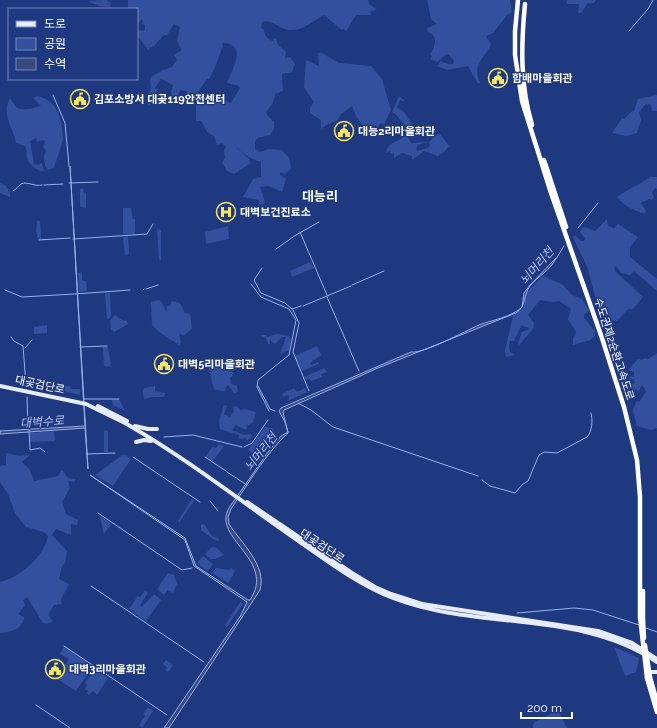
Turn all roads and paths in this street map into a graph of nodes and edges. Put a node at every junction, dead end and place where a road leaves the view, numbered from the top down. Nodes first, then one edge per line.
1 (518, 0) edge
2 (525, 4) dead end
3 (0, 384) edge
4 (86, 403) junction
5 (135, 426) junction
6 (157, 429) dead end
7 (136, 442) dead end
8 (158, 444) junction
9 (233, 494) junction
10 (641, 618) junction
11 (657, 660) edge
12 (657, 672) edge
13 (649, 676) junction
14 (657, 702) edge
15 (657, 712) edge

1 - 10 highway, 수도권제2순환고속도로
2 - 10 highway, 수도권제2순환고속도로
3 - 4 main road, 대곶검단로
4 - 5 main road, 대곶검단로
4 - 8 main road, 대곶검단로
5 - 6 main road
5 - 9 main road, 대곶검단로
7 - 8 main road
8 - 9 main road, 대곶검단로
9 - 11 main road, 대곶검단로
10 - 13 highway, 수도권제2순환고속도로, bridge
12 - 13 main road
13 - 14 highway, 수도권제2순환고속도로
13 - 15 highway, 수도권제2순환고속도로

